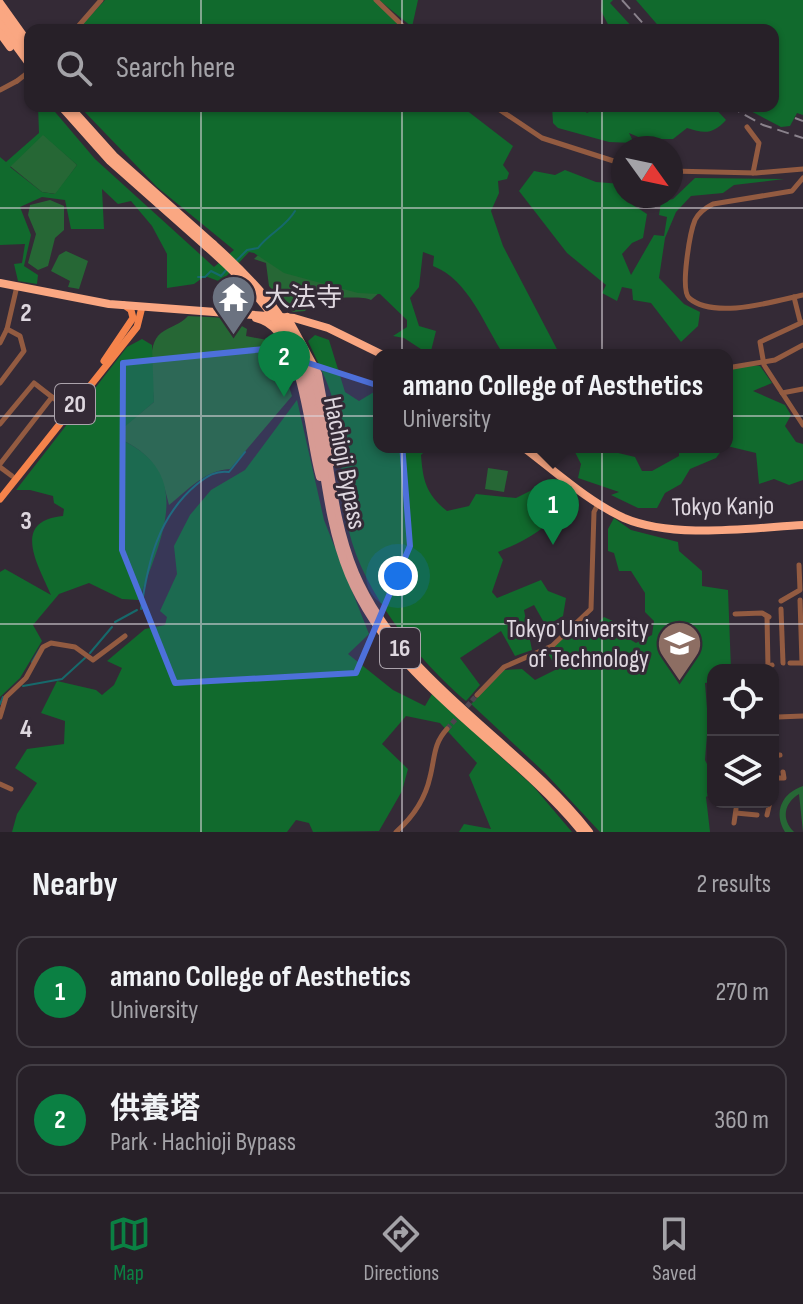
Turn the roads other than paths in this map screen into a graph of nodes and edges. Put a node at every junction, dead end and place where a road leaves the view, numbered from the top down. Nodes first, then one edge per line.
1 (101, 0) edge
2 (376, 0) edge
3 (0, 3) edge
4 (0, 13) edge
5 (0, 24) edge
6 (80, 24) edge
7 (401, 24) edge
8 (0, 34) edge
9 (24, 37) edge
10 (24, 47) edge
11 (24, 57) edge
12 (24, 64) edge
13 (24, 76) edge
14 (0, 90) edge
15 (65, 112) edge
16 (76, 112) edge
17 (503, 112) edge
18 (747, 127) dead end
19 (611, 160) edge
20 (803, 169) edge
21 (683, 171) edge
22 (753, 173) junction
23 (803, 178) edge
24 (210, 246) junction
25 (1, 281) edge
26 (17, 286) junction
27 (803, 295) edge
28 (794, 297) junction
29 (124, 305) junction
30 (142, 307) junction
31 (245, 313) junction
32 (283, 316) junction
33 (802, 322) edge
34 (7, 329) junction
35 (338, 332) junction
36 (280, 335) junction
37 (301, 339) junction
38 (0, 343) edge
39 (803, 345) edge
40 (373, 350) edge
41 (104, 361) junction
42 (763, 362) junction
43 (733, 367) edge
44 (0, 383) edge
45 (803, 389) edge
46 (782, 393) junction
47 (52, 397) junction
48 (68, 410) junction
49 (0, 424) edge
50 (803, 425) edge
51 (531, 453) edge
52 (0, 465) edge
53 (12, 476) junction
54 (0, 492) edge
55 (0, 499) edge
56 (598, 504) junction
57 (334, 511) junction
58 (803, 525) edge
59 (799, 565) dead end
60 (800, 600) dead end
61 (781, 601) dead end
62 (802, 609) edge
63 (735, 614) dead end
64 (770, 617) junction
65 (125, 636) dead end
66 (802, 662) edge
67 (787, 663) junction
68 (477, 695) tunnel mouth
69 (803, 716) edge
70 (0, 717) edge
71 (779, 717) edge
72 (447, 729) tunnel mouth
73 (783, 772) dead end
74 (779, 778) edge
75 (0, 784) edge
76 (11, 789) dead end
77 (770, 808) edge
78 (734, 823) dead end
79 (580, 830) edge
80 (396, 832) edge
81 (589, 832) edge

1 - 6 street
2 - 7 street
3 - 9 highway
4 - 10 highway
5 - 11 highway
8 - 12 highway
13 - 14 street, bridge
15 - 24 highway, Hachioji Bypass / 16
16 - 24 highway, Hachioji Bypass / 16
17 - 19 street
18 - 22 street
20 - 22 street
21 - 22 street
23 - 28 street
24 - 57 highway, Hachioji Bypass / 16, bridge
25 - 26 highway
26 - 29 highway
26 - 34 street
27 - 28 street
28 - 33 street
29 - 30 highway
29 - 41 main road, 20
30 - 31 highway
30 - 41 main road, 20
30 - 48 main road, 20
31 - 32 highway
31 - 36 highway
32 - 35 highway
32 - 36 highway
32 - 37 highway, 16
33 - 42 street
34 - 38 street
34 - 44 street
35 - 37 highway
35 - 40 highway
36 - 57 highway, 16
37 - 57 highway, 16
39 - 42 street
41 - 48 main road, 20
42 - 43 street
42 - 46 street
45 - 46 street
46 - 50 street
47 - 48 street
47 - 49 street
47 - 52 street
48 - 53 main road, 20
48 - 55 main road, 20
51 - 56 highway, Tokyo Kanjo
52 - 53 street
53 - 54 main road, 20
56 - 58 highway, Tokyo Kanjo
56 - 68 street
57 - 79 highway, Hachioji Bypass / 16
57 - 81 highway, Hachioji Bypass / 16
59 - 61 street
60 - 62 street
62 - 66 street
63 - 64 street
64 - 67 street
64 - 67 street
65 - 70 street
66 - 67 street
69 - 71 street
72 - 80 street
73 - 74 street
75 - 76 street
77 - 78 street

